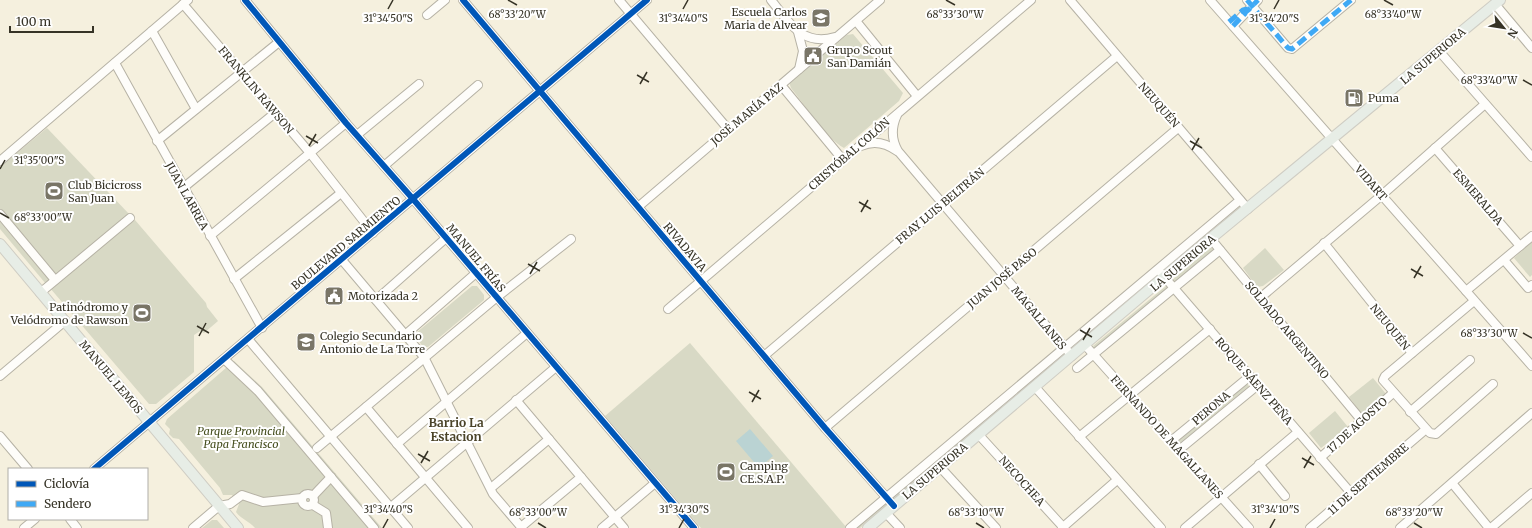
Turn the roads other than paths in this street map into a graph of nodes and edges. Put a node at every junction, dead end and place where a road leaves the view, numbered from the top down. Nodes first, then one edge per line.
1 (245, 0) edge
2 (445, 0) edge
3 (463, 0) edge
4 (619, 0) edge
5 (647, 0) edge
6 (771, 0) edge
7 (880, 0) edge
8 (1031, 0) edge
9 (1070, 0) edge
10 (1210, 0) edge
11 (1258, 0) edge
12 (1351, 0) edge
13 (185, 2) edge
14 (1498, 2) edge
15 (1249, 5) edge
16 (631, 14) junction
17 (427, 15) dead end
18 (856, 21) junction
19 (1231, 24) junction
20 (152, 31) junction
21 (798, 32) junction
22 (838, 36) junction
23 (280, 42) junction
24 (1532, 48) edge
25 (1438, 51) junction
26 (1117, 56) junction
27 (115, 63) junction
28 (799, 69) junction
29 (242, 74) junction
30 (418, 84) dead end
31 (478, 85) dead end
32 (781, 85) junction
33 (540, 91) junction
34 (917, 96) junction
35 (1485, 104) junction
36 (196, 109) junction
37 (275, 113) junction
38 (898, 113) junction
39 (346, 123) junction
40 (1178, 128) junction
41 (728, 129) junction
42 (357, 135) junction
43 (1333, 139) junction
44 (157, 141) junction
45 (857, 148) junction
46 (1435, 148) junction
47 (898, 151) junction
48 (310, 154) junction
49 (1531, 154) edge
50 (843, 160) junction
51 (0, 161) edge
52 (384, 166) junction
53 (183, 188) junction
54 (341, 193) junction
55 (1382, 195) junction
56 (413, 199) junction
57 (1240, 200) junction
58 (943, 204) junction
59 (638, 207) junction
60 (1248, 209) junction
61 (0, 214) edge
62 (130, 218) dead end
63 (373, 233) junction
64 (210, 236) junction
65 (1532, 236) edge
66 (446, 238) junction
67 (571, 239) dead end
68 (1212, 239) junction
69 (0, 244) edge
70 (1324, 244) junction
71 (1520, 246) junction
72 (1220, 250) junction
73 (342, 260) junction
74 (1504, 260) junction
75 (1157, 269) junction
76 (476, 274) junction
77 (1004, 276) junction
78 (1164, 277) junction
79 (234, 279) junction
80 (55, 280) junction
81 (701, 281) junction
82 (1530, 287) edge
83 (1174, 288) junction
84 (1466, 291) junction
85 (40, 293) junction
86 (497, 298) junction
87 (1260, 298) junction
88 (376, 300) junction
89 (1474, 300) junction
90 (668, 309) dead end
91 (65, 321) junction
92 (262, 328) junction
93 (1210, 329) junction
94 (527, 333) junction
95 (405, 335) junction
96 (248, 339) junction
97 (1085, 345) junction
98 (1064, 347) junction
99 (1412, 353) junction
100 (1093, 354) junction
101 (764, 356) junction
102 (1072, 356) junction
103 (424, 358) junction
104 (224, 359) junction
105 (1470, 360) dead end
106 (1532, 366) edge
107 (556, 367) junction
108 (1077, 368) dead end
109 (0, 376) edge
110 (1250, 376) junction
111 (1493, 384) dead end
112 (1258, 385) junction
113 (1035, 387) junction
114 (1393, 393) junction
115 (1130, 395) junction
116 (447, 400) junction
117 (516, 400) junction
118 (366, 407) junction
119 (1410, 412) junction
120 (1532, 413) edge
121 (148, 421) junction
122 (1362, 421) junction
123 (825, 428) junction
124 (1425, 430) junction
125 (1298, 432) junction
126 (979, 434) junction
127 (0, 436) edge
128 (330, 437) junction
129 (1079, 437) junction
130 (549, 439) junction
131 (1171, 441) junction
132 (467, 442) junction
133 (397, 444) junction
134 (317, 448) dead end
135 (1179, 450) junction
136 (1320, 458) junction
137 (1259, 464) junction
138 (940, 467) junction
139 (27, 468) edge
140 (95, 468) edge
141 (581, 476) junction
142 (331, 477) junction
143 (425, 477) junction
144 (1117, 480) junction
145 (655, 483) junction
146 (1452, 484) junction
147 (490, 488) junction
148 (1351, 493) junction
149 (1532, 493) edge
150 (313, 496) junction
151 (1220, 496) junction
152 (1286, 496) dead end
153 (886, 497) junction
154 (302, 498) junction
155 (313, 505) junction
156 (219, 506) junction
157 (390, 507) junction
158 (890, 509) junction
159 (615, 517) junction
160 (34, 520) edge
161 (71, 520) edge
162 (522, 527) edge
163 (24, 528) edge
164 (77, 528) edge
165 (193, 528) edge
166 (238, 528) edge
167 (328, 528) edge
168 (374, 528) edge
169 (408, 528) edge
170 (468, 528) edge
171 (602, 528) edge
172 (624, 528) edge
173 (694, 528) edge
174 (850, 528) edge
175 (868, 528) edge
176 (900, 528) edge
177 (996, 528) edge
178 (1063, 528) edge
179 (1161, 528) edge
180 (1185, 528) edge
181 (1249, 528) edge
182 (1310, 528) edge
183 (1400, 528) edge
184 (1492, 528) edge

1 - 23 street, MANUEL FRÍAS
2 - 17 street
3 - 33 street, RIVADAVIA
4 - 16 street
5 - 16 street, BOULEVARD SARMIENTO
6 - 21 street
7 - 18 street, JOSÉ MARÍA PAZ
8 - 34 street, CRISTÓBAL COLÓN
9 - 26 street, NEUQUÉN
10 - 19 street, VIDART
11 - 15 street
12 - 15 street
13 - 20 street
13 - 29 street, FRANKLIN RAWSON
14 - 24 street
14 - 25 main road, LA SUPERIORA
15 - 19 street
16 - 33 street, BOULEVARD SARMIENTO
16 - 41 street
18 - 22 street, JOSÉ MARÍA PAZ
18 - 34 street
19 - 43 street, VIDART
20 - 27 street
20 - 36 street
21 - 22 street
21 - 28 street
22 - 28 street, JOSÉ MARÍA PAZ
23 - 29 street
23 - 39 street, MANUEL FRÍAS
25 - 35 street
25 - 43 main road, LA SUPERIORA
26 - 40 street, NEUQUÉN
26 - 58 street, FRAY LUIS BELTRÁN
27 - 44 street, JUAN LARREA
27 - 51 street
28 - 32 street, JOSÉ MARÍA PAZ
29 - 36 street
29 - 37 street, FRANKLIN RAWSON
30 - 42 street
31 - 52 street
32 - 41 street, JOSÉ MARÍA PAZ
32 - 50 street
33 - 56 street, BOULEVARD SARMIENTO
33 - 59 street, RIVADAVIA
34 - 38 street, CRISTÓBAL COLÓN
35 - 46 street
35 - 49 street
36 - 44 street
37 - 48 street, FRANKLIN RAWSON
37 - 53 street
38 - 45 street, CRISTÓBAL COLÓN
38 - 47 street, MAGALLANES
39 - 42 street, MANUEL FRÍAS
39 - 48 street
40 - 57 street, NEUQUÉN
40 - 77 street, JUAN JOSÉ PASO
41 - 59 street, JOSÉ MARÍA PAZ
42 - 52 street, MANUEL FRÍAS
43 - 55 street, VIDART
43 - 60 main road, LA SUPERIORA
44 - 53 street, JUAN LARREA
45 - 47 street, MAGALLANES
45 - 50 street, CRISTÓBAL COLÓN
46 - 55 street
46 - 71 street, ESMERALDA
47 - 58 street, MAGALLANES
48 - 54 street, FRANKLIN RAWSON
48 - 64 street
50 - 81 street, CRISTÓBAL COLÓN
52 - 56 street, MANUEL FRÍAS
53 - 64 street, JUAN LARREA
54 - 63 street, FRANKLIN RAWSON
54 - 79 street
55 - 70 street
55 - 84 street, VIDART
56 - 63 street, BOULEVARD SARMIENTO
56 - 66 street, MANUEL FRÍAS
57 - 60 street, NEUQUÉN
57 - 75 street
58 - 77 street, MAGALLANES
58 - 101 street, FRAY LUIS BELTRÁN
59 - 81 street, RIVADAVIA
60 - 68 main road, LA SUPERIORA
61 - 80 street
62 - 80 street
63 - 73 street, BOULEVARD SARMIENTO
64 - 79 street, JUAN LARREA
65 - 71 street
66 - 76 street, MANUEL FRÍAS
66 - 88 street
67 - 86 street
68 - 72 street, SOLDADO ARGENTINO
68 - 78 main road, LA SUPERIORA
69 - 85 main road, MANUEL LEMOS
70 - 87 street
70 - 99 street, NEUQUÉN
71 - 74 street
72 - 83 street
72 - 87 street, SOLDADO ARGENTINO
73 - 88 street
73 - 92 street, BOULEVARD SARMIENTO
74 - 82 street
74 - 84 street
75 - 78 street, ROQUE SÁENZ PEÑA
75 - 98 street
76 - 86 street, MANUEL FRÍAS
76 - 95 street
77 - 98 street, MAGALLANES
77 - 123 street, JUAN JOSÉ PASO
78 - 83 street, ROQUE SÁENZ PEÑA
78 - 97 main road, LA SUPERIORA
79 - 92 street, JUAN LARREA
80 - 85 street
81 - 90 street, CRISTÓBAL COLÓN
81 - 101 street, RIVADAVIA
83 - 93 street, ROQUE SÁENZ PEÑA
83 - 100 street
84 - 89 street, VIDART
85 - 91 main road, MANUEL LEMOS
86 - 94 street, MANUEL FRÍAS
86 - 103 street
87 - 122 street, SOLDADO ARGENTINO
88 - 95 street
89 - 99 street, 17 DE AGOSTO
89 - 106 street, VIDART
91 - 109 street
91 - 121 main road, MANUEL LEMOS
92 - 96 street, BOULEVARD SARMIENTO
93 - 110 street, ROQUE SÁENZ PEÑA
93 - 115 street
94 - 107 street, MANUEL FRÍAS
94 - 116 street
95 - 103 street
96 - 104 street, BOULEVARD SARMIENTO
96 - 128 street
97 - 100 street, FERNANDO DE MAGALLANES
97 - 102 main road, LA SUPERIORA
98 - 102 street, MAGALLANES
98 - 153 street
99 - 114 street, 17 DE AGOSTO
100 - 108 street
100 - 115 street, FERNANDO DE MAGALLANES
101 - 123 street, RIVADAVIA
102 - 113 main road, LA SUPERIORA
103 - 116 street
103 - 118 street
104 - 121 street, BOULEVARD SARMIENTO
104 - 142 street
105 - 119 street
107 - 117 street
107 - 145 street, MANUEL FRÍAS
110 - 112 street, ROQUE SÁENZ PEÑA
110 - 131 street, PERONA
111 - 124 street
112 - 125 street, ROQUE SÁENZ PEÑA
112 - 135 street, PERONA
113 - 126 main road, LA SUPERIORA
113 - 129 street
114 - 119 street
114 - 122 street, 17 DE AGOSTO
115 - 129 street
115 - 131 street, FERNANDO DE MAGALLANES
116 - 132 street
116 - 133 street
117 - 130 street
117 - 132 street
118 - 128 street
118 - 133 street
119 - 124 street
120 - 146 street
121 - 140 street, BOULEVARD SARMIENTO
121 - 156 main road, MANUEL LEMOS
122 - 136 street, 17 DE AGOSTO
123 - 153 street, RIVADAVIA
124 - 148 street, 11 DE SEPTIEMBRE
125 - 136 street, ROQUE SÁENZ PEÑA
125 - 137 street
126 - 138 main road, LA SUPERIORA
126 - 178 street, NECOCHEA
127 - 139 street
128 - 134 street
128 - 157 street
129 - 144 street
130 - 141 street
130 - 147 street
131 - 135 street, FERNANDO DE MAGALLANES
132 - 143 street
132 - 147 street
133 - 143 street
135 - 151 street, FERNANDO DE MAGALLANES
136 - 148 street, ROQUE SÁENZ PEÑA
137 - 151 street
137 - 152 street
138 - 158 main road, LA SUPERIORA
138 - 177 street
141 - 159 street
141 - 162 street
142 - 150 street
142 - 168 street
143 - 157 street
143 - 170 street
144 - 178 street
144 - 179 street
145 - 159 street
145 - 173 street, MANUEL FRÍAS
146 - 183 street
146 - 184 street
147 - 162 street
148 - 182 street, 11 DE SEPTIEMBRE
149 - 184 street
150 - 154 street
150 - 155 street
151 - 180 street
151 - 181 street, FERNANDO DE MAGALLANES
153 - 158 street, RIVADAVIA
153 - 174 street
154 - 155 street
154 - 156 street
155 - 167 street
156 - 165 street
156 - 166 main road, MANUEL LEMOS
157 - 169 street
158 - 175 main road, LA SUPERIORA
158 - 176 street, RIVADAVIA
159 - 171 street
159 - 172 street
160 - 163 street
161 - 164 street

